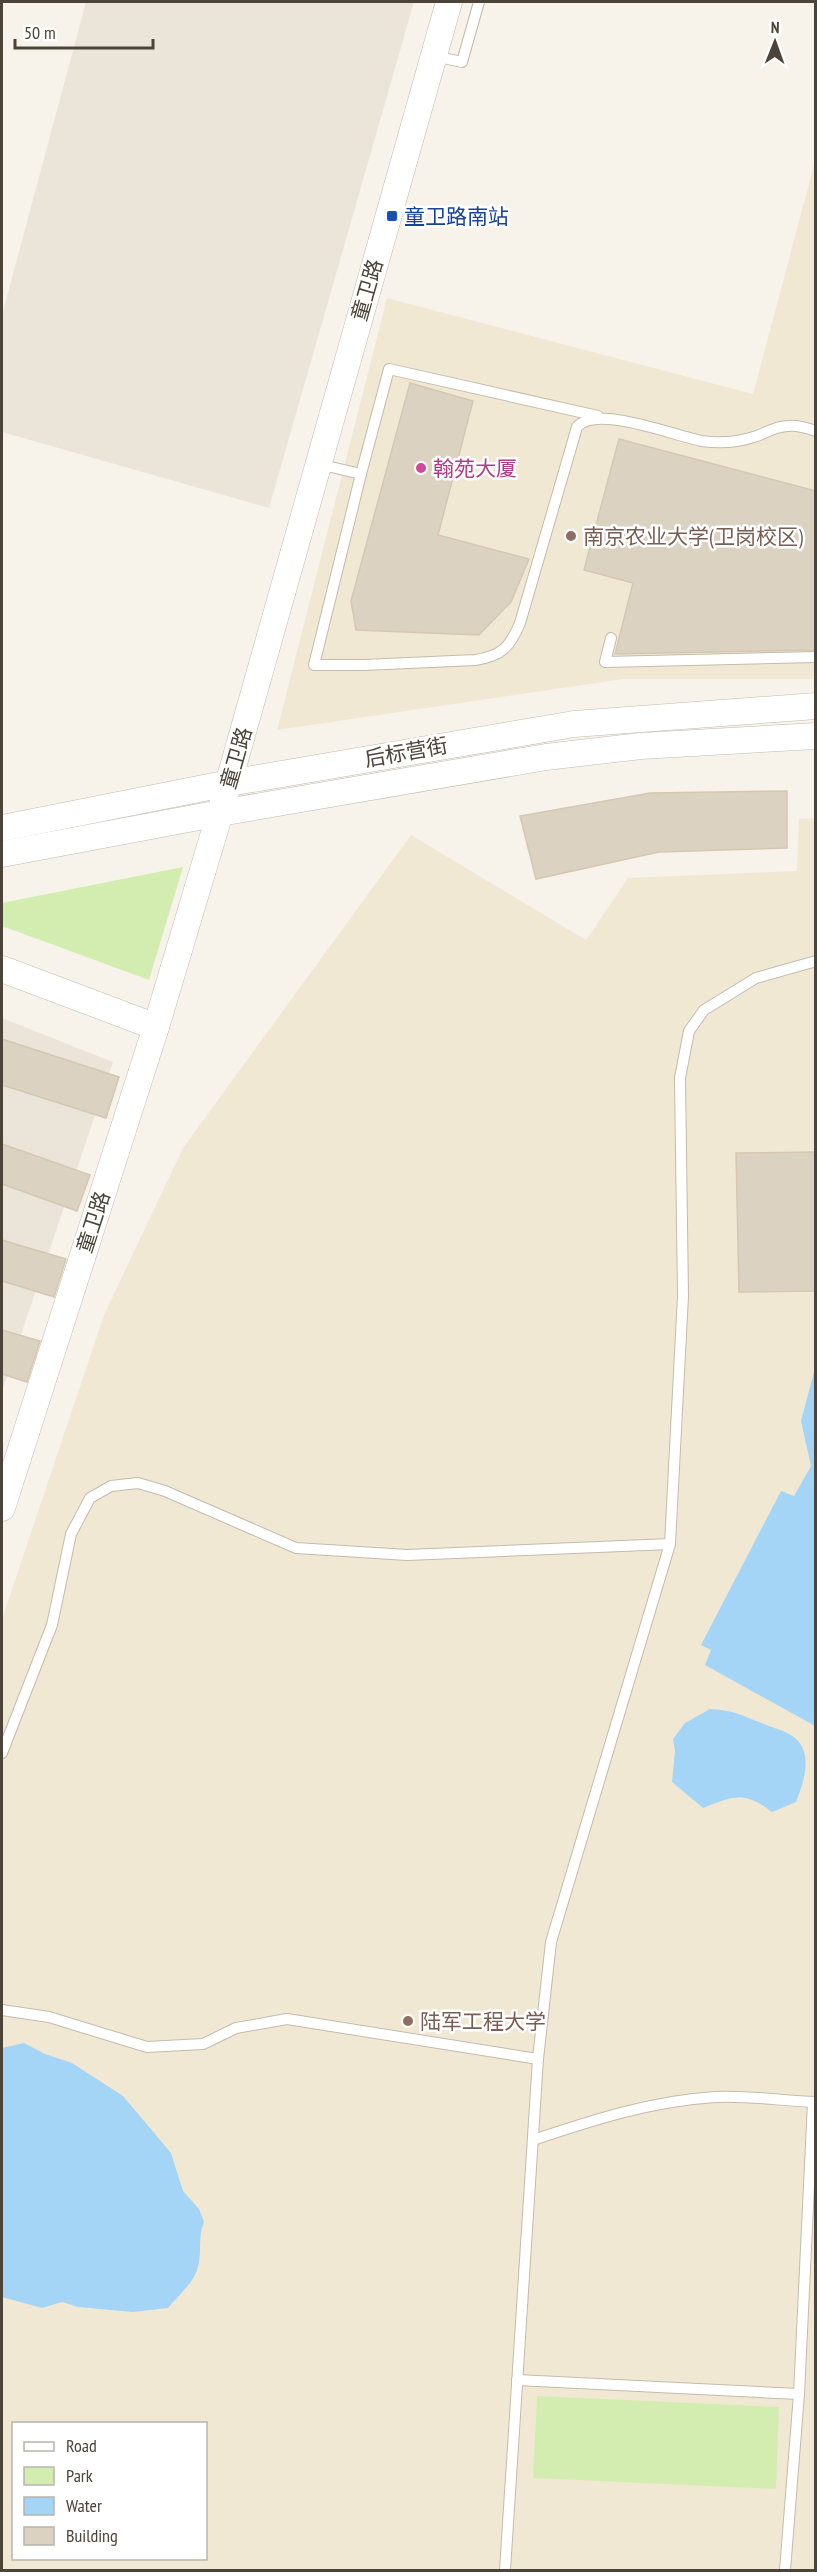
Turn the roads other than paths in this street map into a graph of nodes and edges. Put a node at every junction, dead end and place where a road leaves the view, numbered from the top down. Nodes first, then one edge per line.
1 (449, 2) edge
2 (479, 2) edge
3 (434, 56) junction
4 (608, 418) junction
5 (816, 431) edge
6 (318, 464) junction
7 (361, 474) junction
8 (611, 638) dead end
9 (816, 657) edge
10 (816, 706) edge
11 (816, 736) edge
12 (229, 783) junction
13 (220, 813) junction
14 (2, 828) edge
15 (2, 854) edge
16 (816, 961) edge
17 (2, 969) edge
18 (156, 1027) junction
19 (2, 1508) edge
20 (670, 1544) junction
21 (2, 1753) edge
22 (2, 2010) edge
23 (538, 2059) junction
24 (814, 2102) edge
25 (533, 2140) junction
26 (517, 2380) junction
27 (799, 2394) junction
28 (505, 2571) edge
29 (785, 2571) edge

1 - 3 street, 童卫路
2 - 3 lane
3 - 6 street, 童卫路
4 - 5 lane
4 - 7 lane
4 - 7 lane
6 - 7 lane
6 - 12 street, 童卫路
8 - 9 lane
10 - 12 street, 后标营街
11 - 13 street, 后标营街
12 - 13 street, 童卫路
12 - 14 street, 后标营街
13 - 15 street, 后标营街
13 - 18 street, 童卫路
16 - 20 lane
17 - 18 street
18 - 19 street, 童卫路
20 - 21 lane
20 - 23 lane
22 - 23 lane
23 - 25 lane
24 - 25 lane
24 - 27 lane
25 - 26 lane
26 - 27 lane
26 - 28 lane
27 - 29 lane

